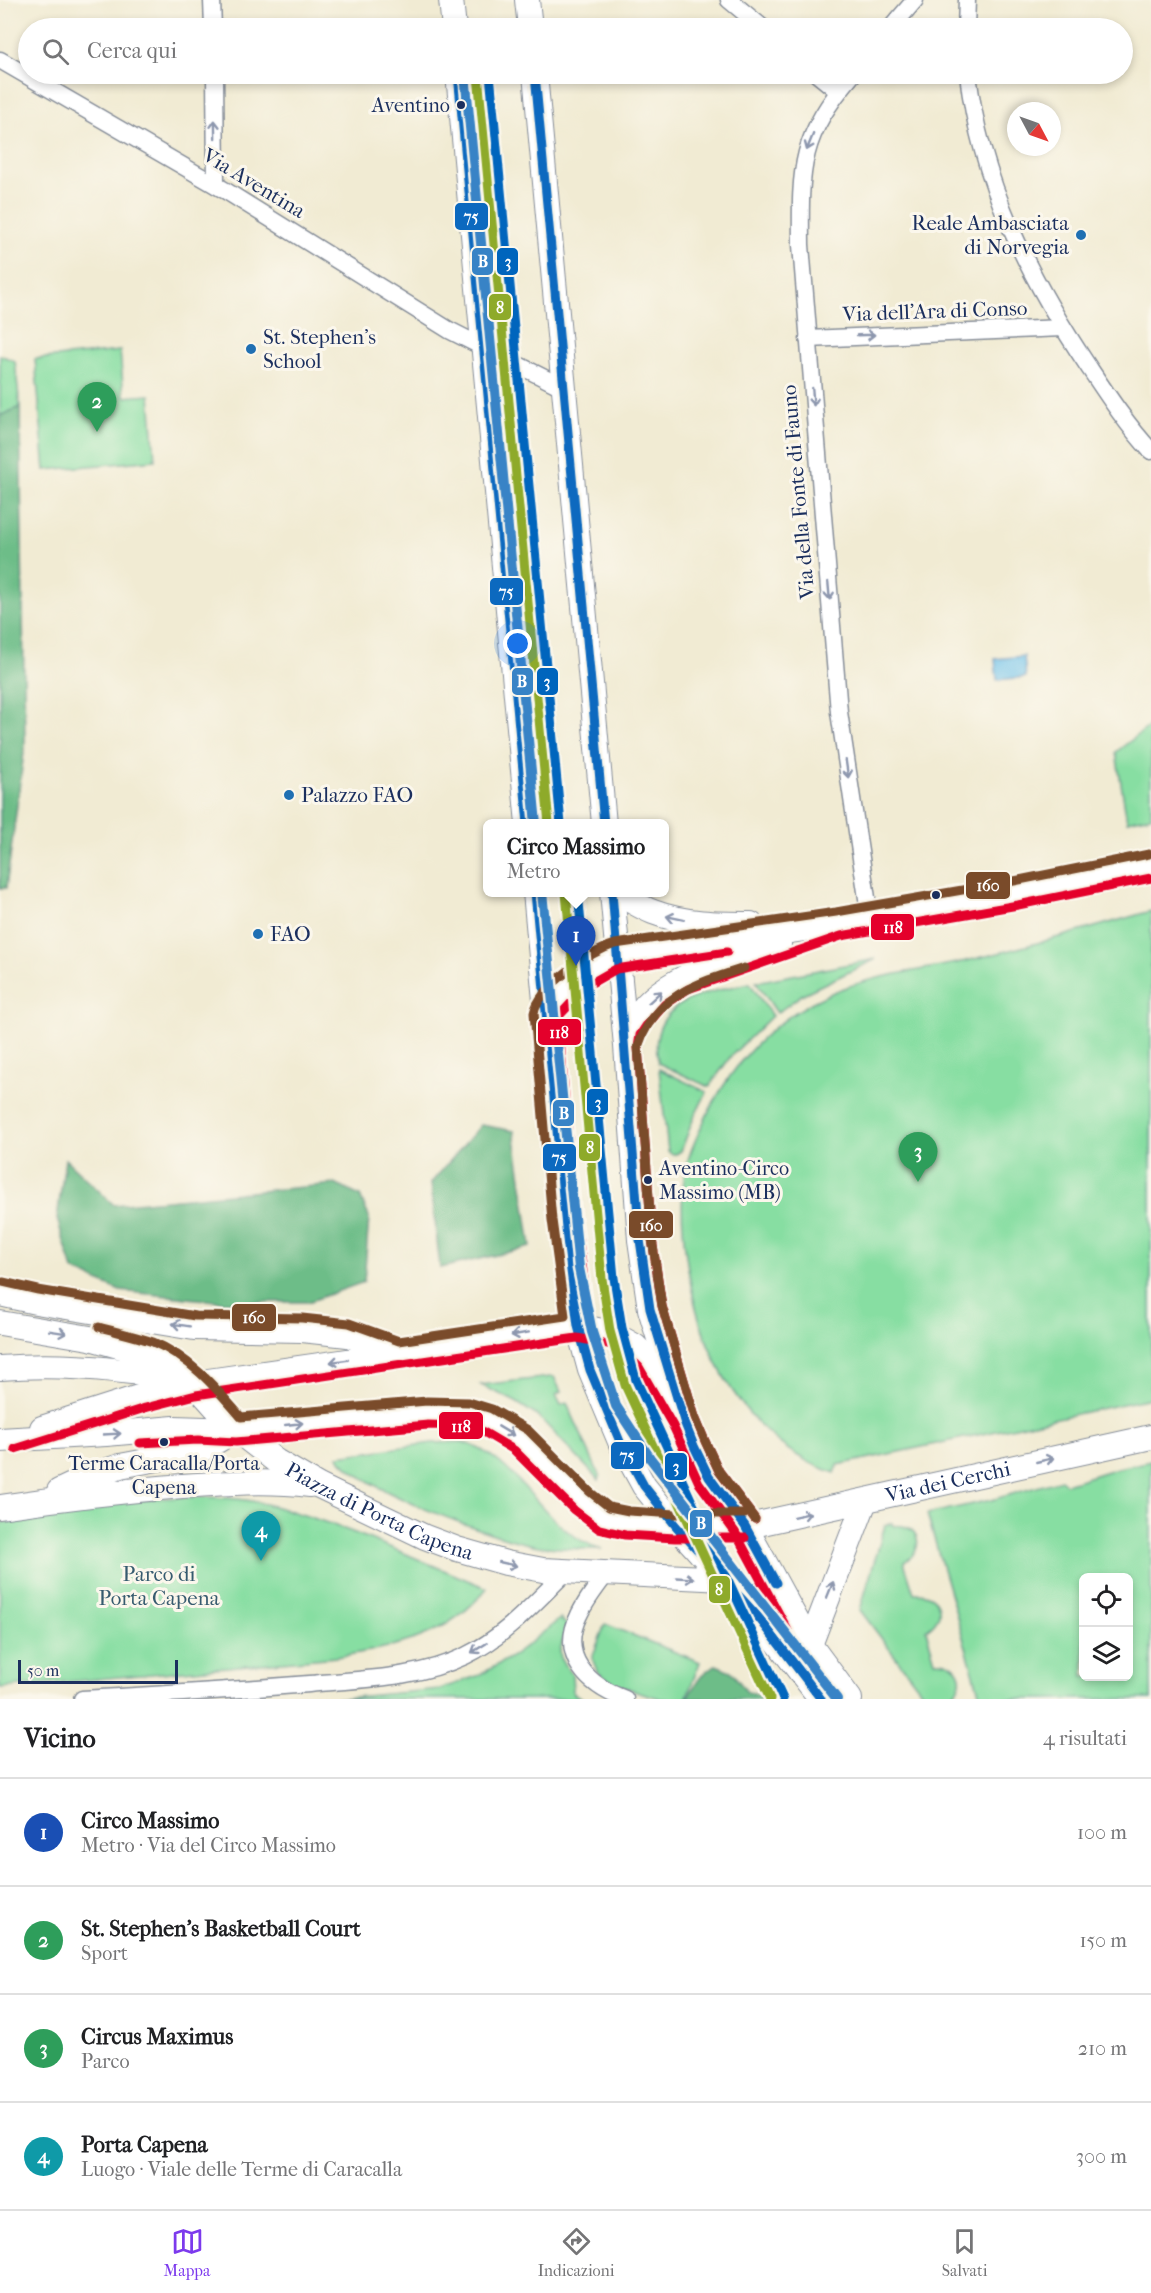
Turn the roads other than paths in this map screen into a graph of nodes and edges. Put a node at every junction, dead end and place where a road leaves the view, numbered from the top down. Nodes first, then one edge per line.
1 (212, 0) edge
2 (451, 0) edge
3 (527, 0) edge
4 (729, 0) edge
5 (915, 0) edge
6 (967, 0) edge
7 (213, 18) edge
8 (453, 18) edge
9 (529, 18) edge
10 (752, 18) edge
11 (900, 18) edge
12 (966, 18) edge
13 (0, 60) edge
14 (18, 70) edge
15 (42, 84) edge
16 (215, 84) edge
17 (459, 84) edge
18 (536, 84) edge
19 (829, 84) edge
20 (844, 84) edge
21 (970, 84) edge
22 (838, 91) junction
23 (216, 184) junction
24 (1063, 328) junction
25 (808, 339) junction
26 (483, 347) junction
27 (564, 388) junction
28 (1151, 451) edge
29 (528, 819) edge
30 (604, 819) edge
31 (1151, 866) edge
32 (535, 897) edge
33 (614, 897) edge
34 (624, 897) edge
35 (870, 918) junction
36 (838, 924) junction
37 (617, 956) junction
38 (546, 1013) junction
39 (626, 1046) junction
40 (0, 1294) edge
41 (0, 1323) edge
42 (578, 1326) junction
43 (397, 1353) junction
44 (0, 1368) edge
45 (195, 1383) junction
46 (684, 1421) junction
47 (236, 1430) junction
48 (1151, 1437) edge
49 (6, 1439) edge
50 (319, 1486) junction
51 (865, 1501) junction
52 (1, 1507) edge
53 (676, 1526) junction
54 (745, 1526) junction
55 (566, 1572) junction
56 (607, 1572) junction
57 (724, 1579) junction
58 (801, 1652) junction
59 (82, 1699) edge
60 (626, 1699) edge
61 (821, 1699) edge
62 (850, 1699) edge

1 - 7 street
2 - 8 main road
3 - 9 main road
4 - 10 street
5 - 11 street
6 - 12 street
13 - 14 street, Via Aventina
15 - 23 street, Via Aventina
23 -> 16 street
17 - 26 main road
18 - 27 main road
19 - 22 street
20 - 22 street, Via della Fonte di Fauno
21 - 24 street
22 -> 25 street, Via della Fonte di Fauno
23 - 26 street, Via Aventina
25 -> 24 street, Via dell'Ara di Conso
24 - 28 street
25 -> 35 street, Via della Fonte di Fauno
26 - 27 street, Via Aventina
26 - 29 main road
27 - 30 main road
31 - 35 main road
32 - 38 main road
33 - 37 main road
36 -> 34 main road
35 - 36 main road
36 - 37 main road
39 -> 36 main road
37 - 38 main road
37 - 39 main road
38 - 42 main road
39 - 46 main road
43 -> 40 main road
41 -> 45 main road
42 -> 43 main road
42 - 46 main road
42 - 53 main road
43 -> 45 main road
44 - 45 main road
45 - 47 main road
45 - 49 main road
46 - 54 main road
49 -> 47 main road
47 - 50 main road, Piazza di Porta Capena
47 - 52 main road
47 -> 53 main road, Piazza di Porta Capena
51 -> 48 main road, Via dei Cerchi
50 - 52 main road
50 -> 55 main road, Piazza di Porta Capena
54 -> 51 main road, Via dei Cerchi
58 -> 51 main road
53 - 54 main road, Piazza di Porta Capena
53 - 57 main road
54 - 58 main road
55 - 56 main road, Piazza di Porta Capena
55 -> 59 street
56 -> 57 main road, Piazza di Porta Capena
56 - 60 street
57 - 58 main road
58 - 61 main road
58 - 62 main road

